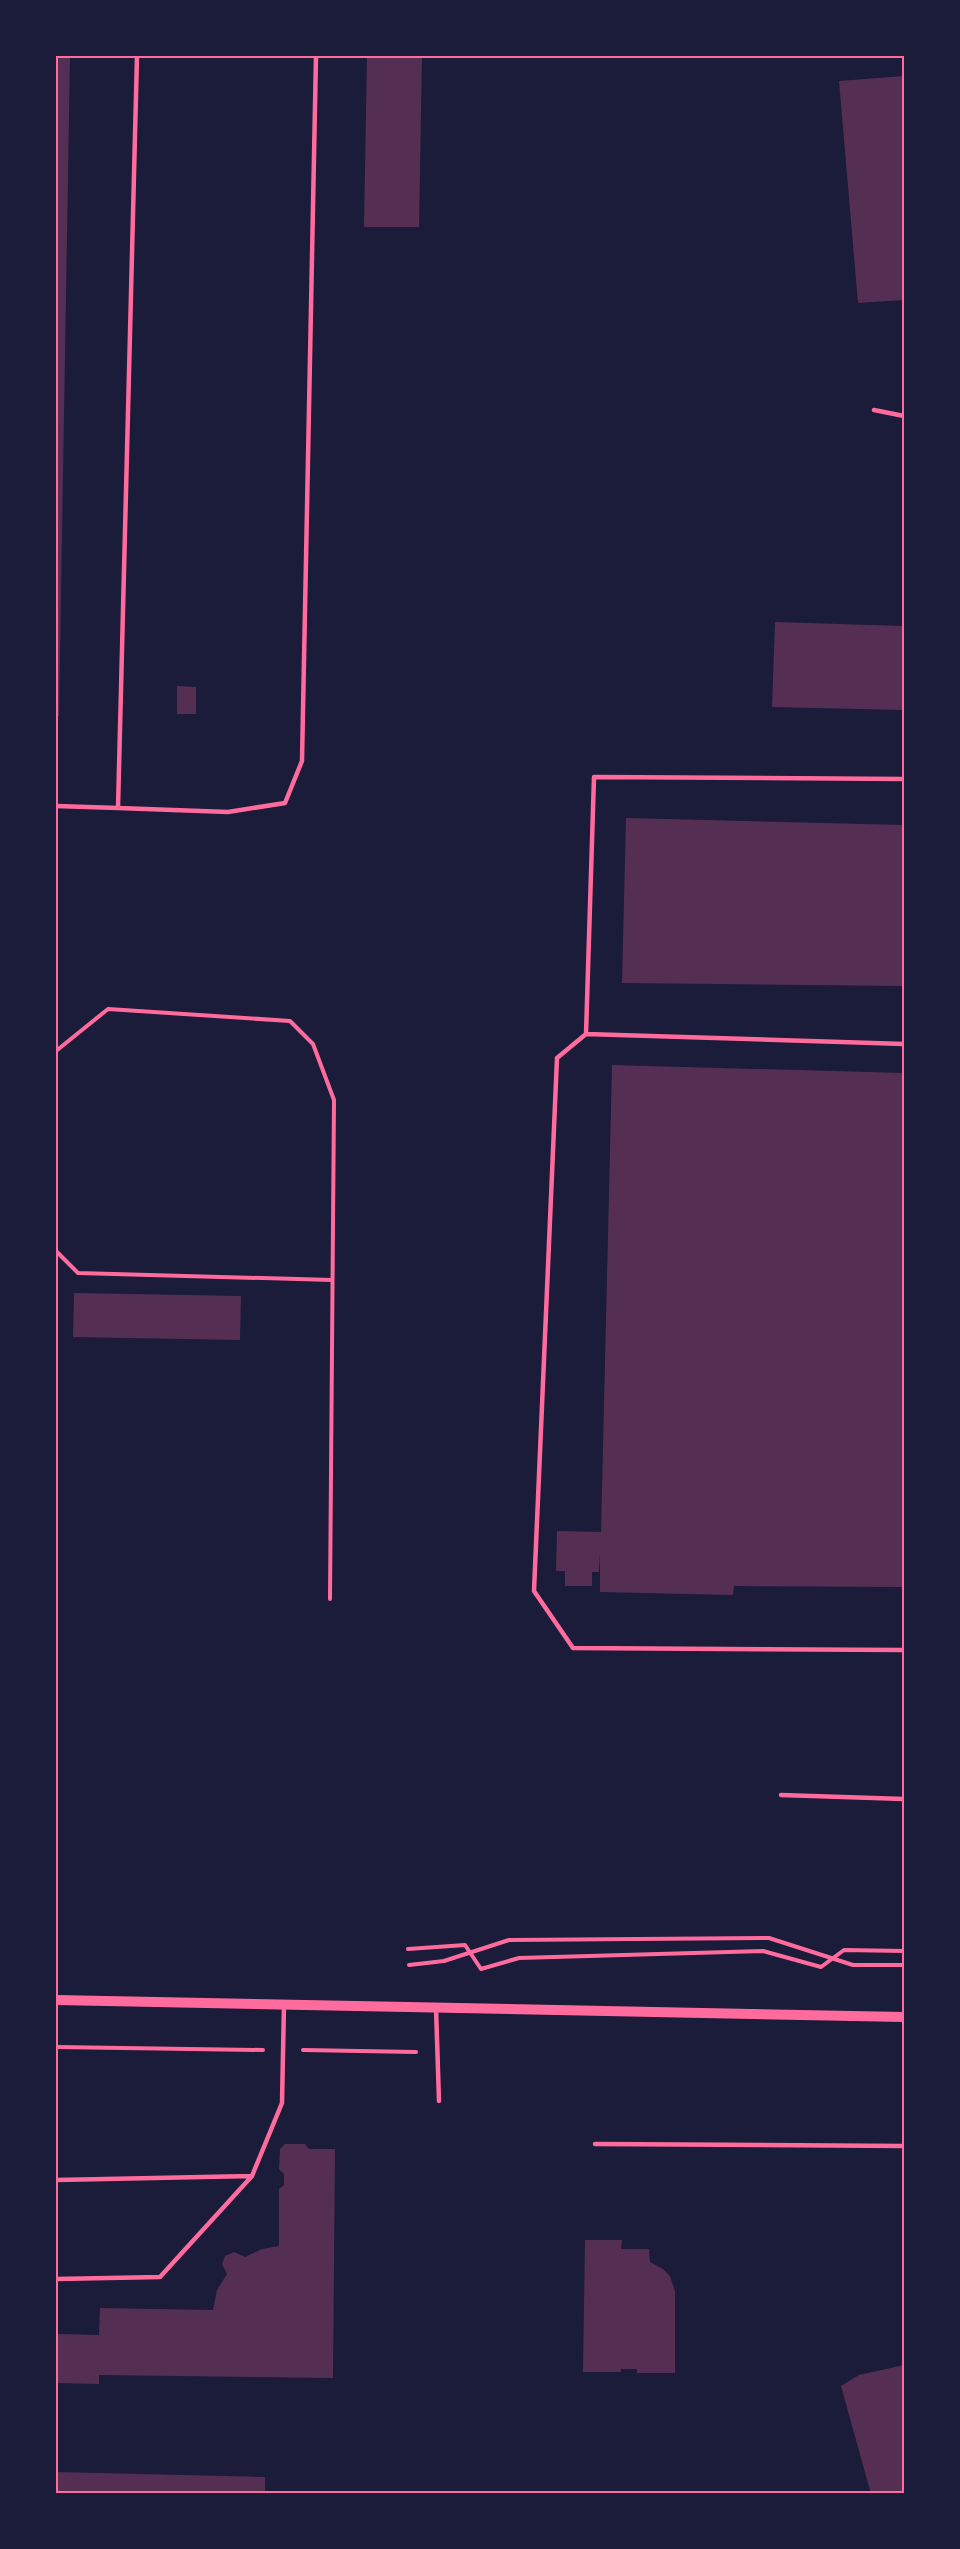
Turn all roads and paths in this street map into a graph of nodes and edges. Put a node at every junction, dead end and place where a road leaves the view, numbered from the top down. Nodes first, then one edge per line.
1 (137, 56) edge
2 (316, 56) edge
3 (874, 410) dead end
4 (904, 416) edge
5 (904, 779) edge
6 (56, 806) edge
7 (118, 808) junction
8 (586, 1034) junction
9 (904, 1044) edge
10 (56, 1052) edge
11 (56, 1251) edge
12 (332, 1280) junction
13 (330, 1599) dead end
14 (904, 1650) edge
15 (782, 1795) dead end
16 (904, 1799) edge
17 (408, 1949) dead end
18 (904, 1951) edge
19 (470, 1952) junction
20 (833, 1958) junction
21 (409, 1965) dead end
22 (904, 1965) edge
23 (56, 2000) edge
24 (284, 2005) junction
25 (436, 2008) junction
26 (904, 2018) edge
27 (56, 2048) edge
28 (283, 2050) junction
29 (438, 2052) junction
30 (439, 2101) dead end
31 (595, 2144) dead end
32 (904, 2146) edge
33 (252, 2176) junction
34 (56, 2180) edge
35 (56, 2279) edge

1 - 7 lane
2 - 7 lane
3 - 4 lane
5 - 8 lane
6 - 7 lane
8 - 9 lane
8 - 14 lane
10 - 12 path
11 - 12 path
12 - 13 path
15 - 16 lane
17 - 19 path
18 - 20 path
19 - 20 path
19 - 20 path
19 - 21 path
20 - 22 path
23 - 24 street
24 - 25 street
24 - 28 lane
25 - 26 street
25 - 29 lane
27 - 28 path
28 - 29 path
28 - 33 lane
29 - 30 lane
31 - 32 lane
33 - 34 lane
33 - 35 lane

